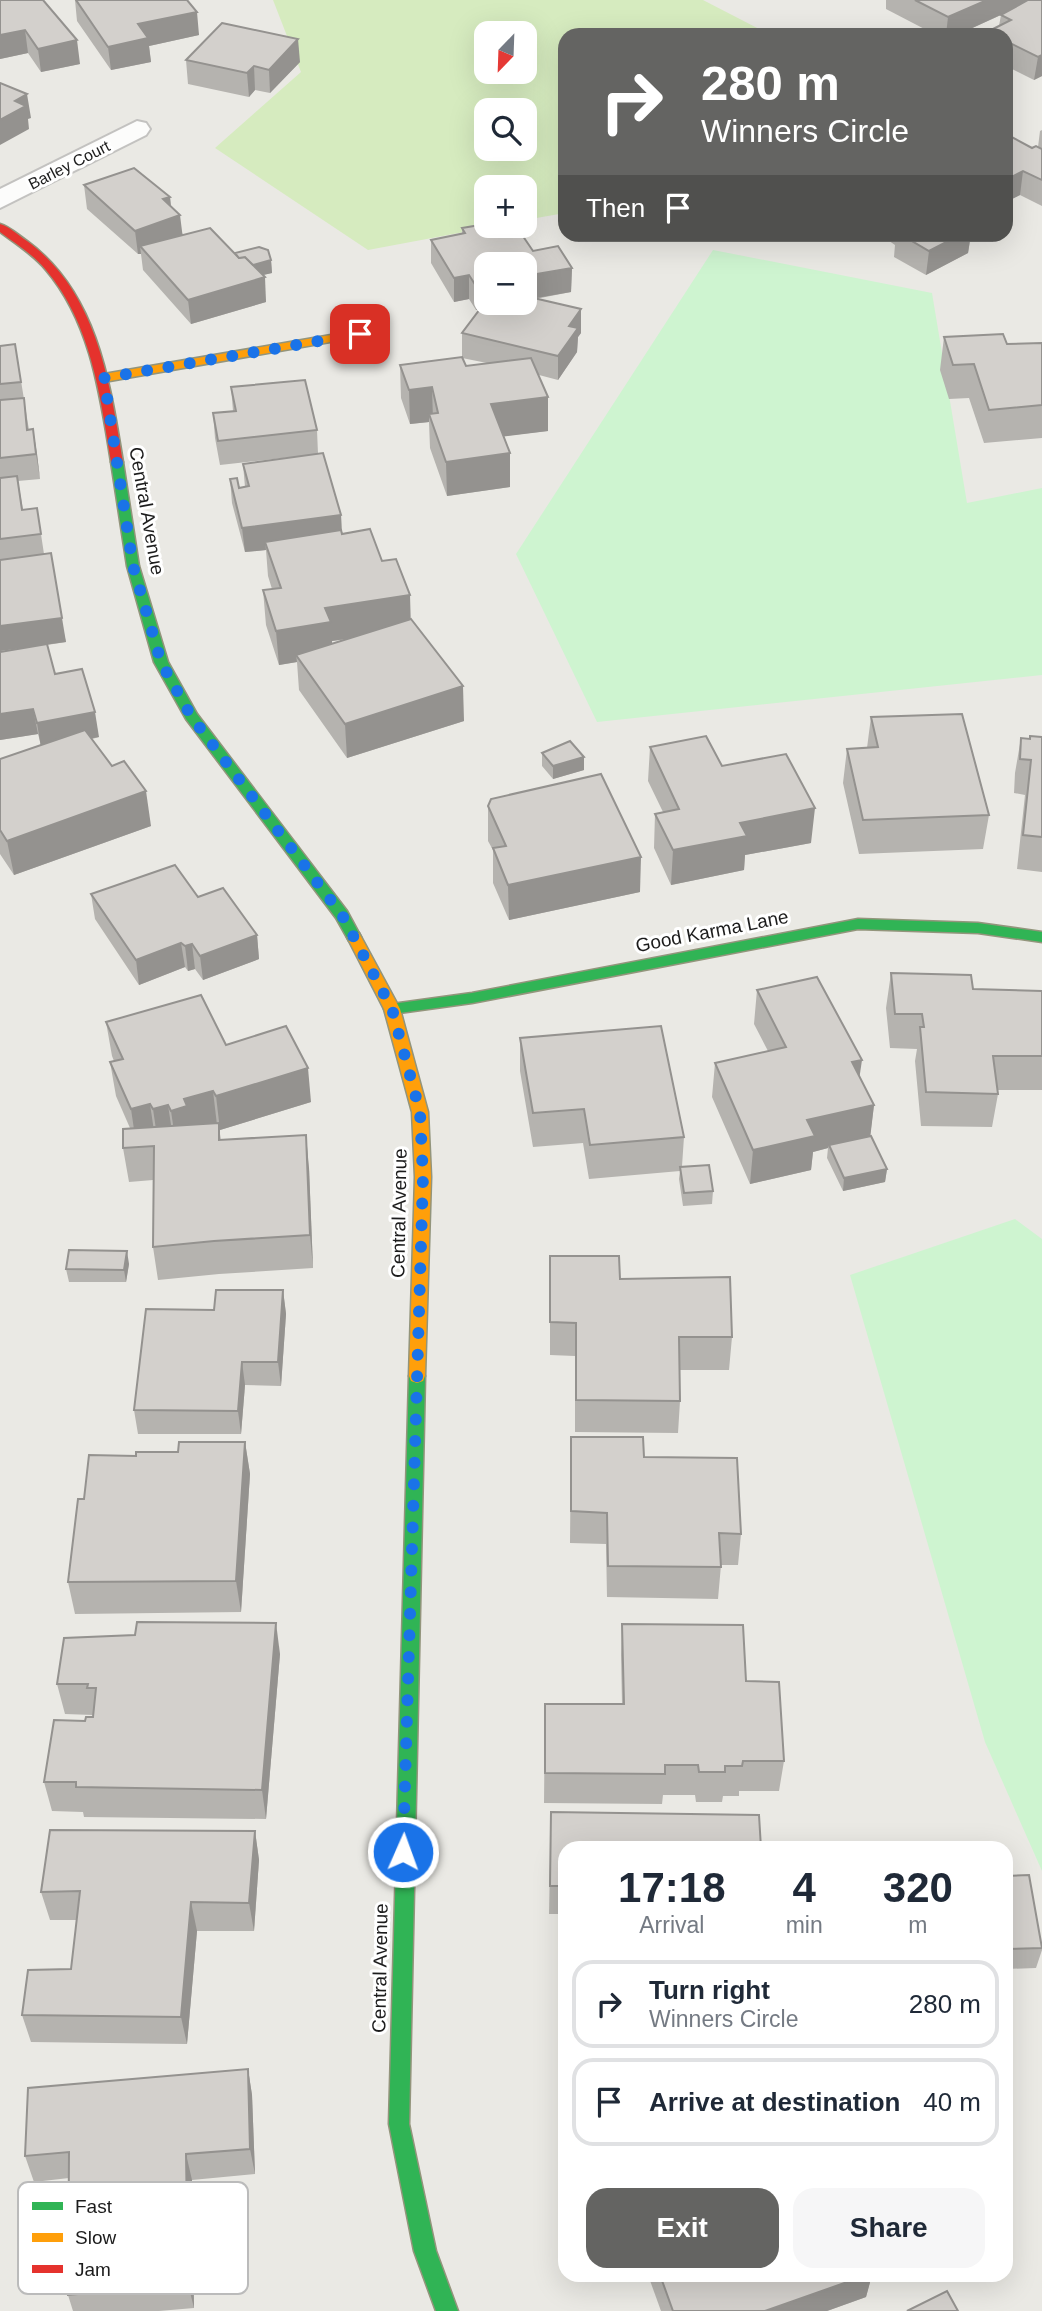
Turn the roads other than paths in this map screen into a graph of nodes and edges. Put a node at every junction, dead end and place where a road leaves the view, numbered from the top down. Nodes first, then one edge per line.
1 (137, 130) dead end
2 (0, 200) edge
3 (0, 227) edge
4 (360, 334) dead end
5 (104, 378) junction
6 (1042, 937) edge
7 (392, 1009) junction
8 (447, 2311) edge

1 - 2 street, Barley Court
3 - 5 street, Central Avenue
4 - 5 street
5 - 7 street, Central Avenue
6 - 7 street, Good Karma Lane
7 - 8 street, Central Avenue

